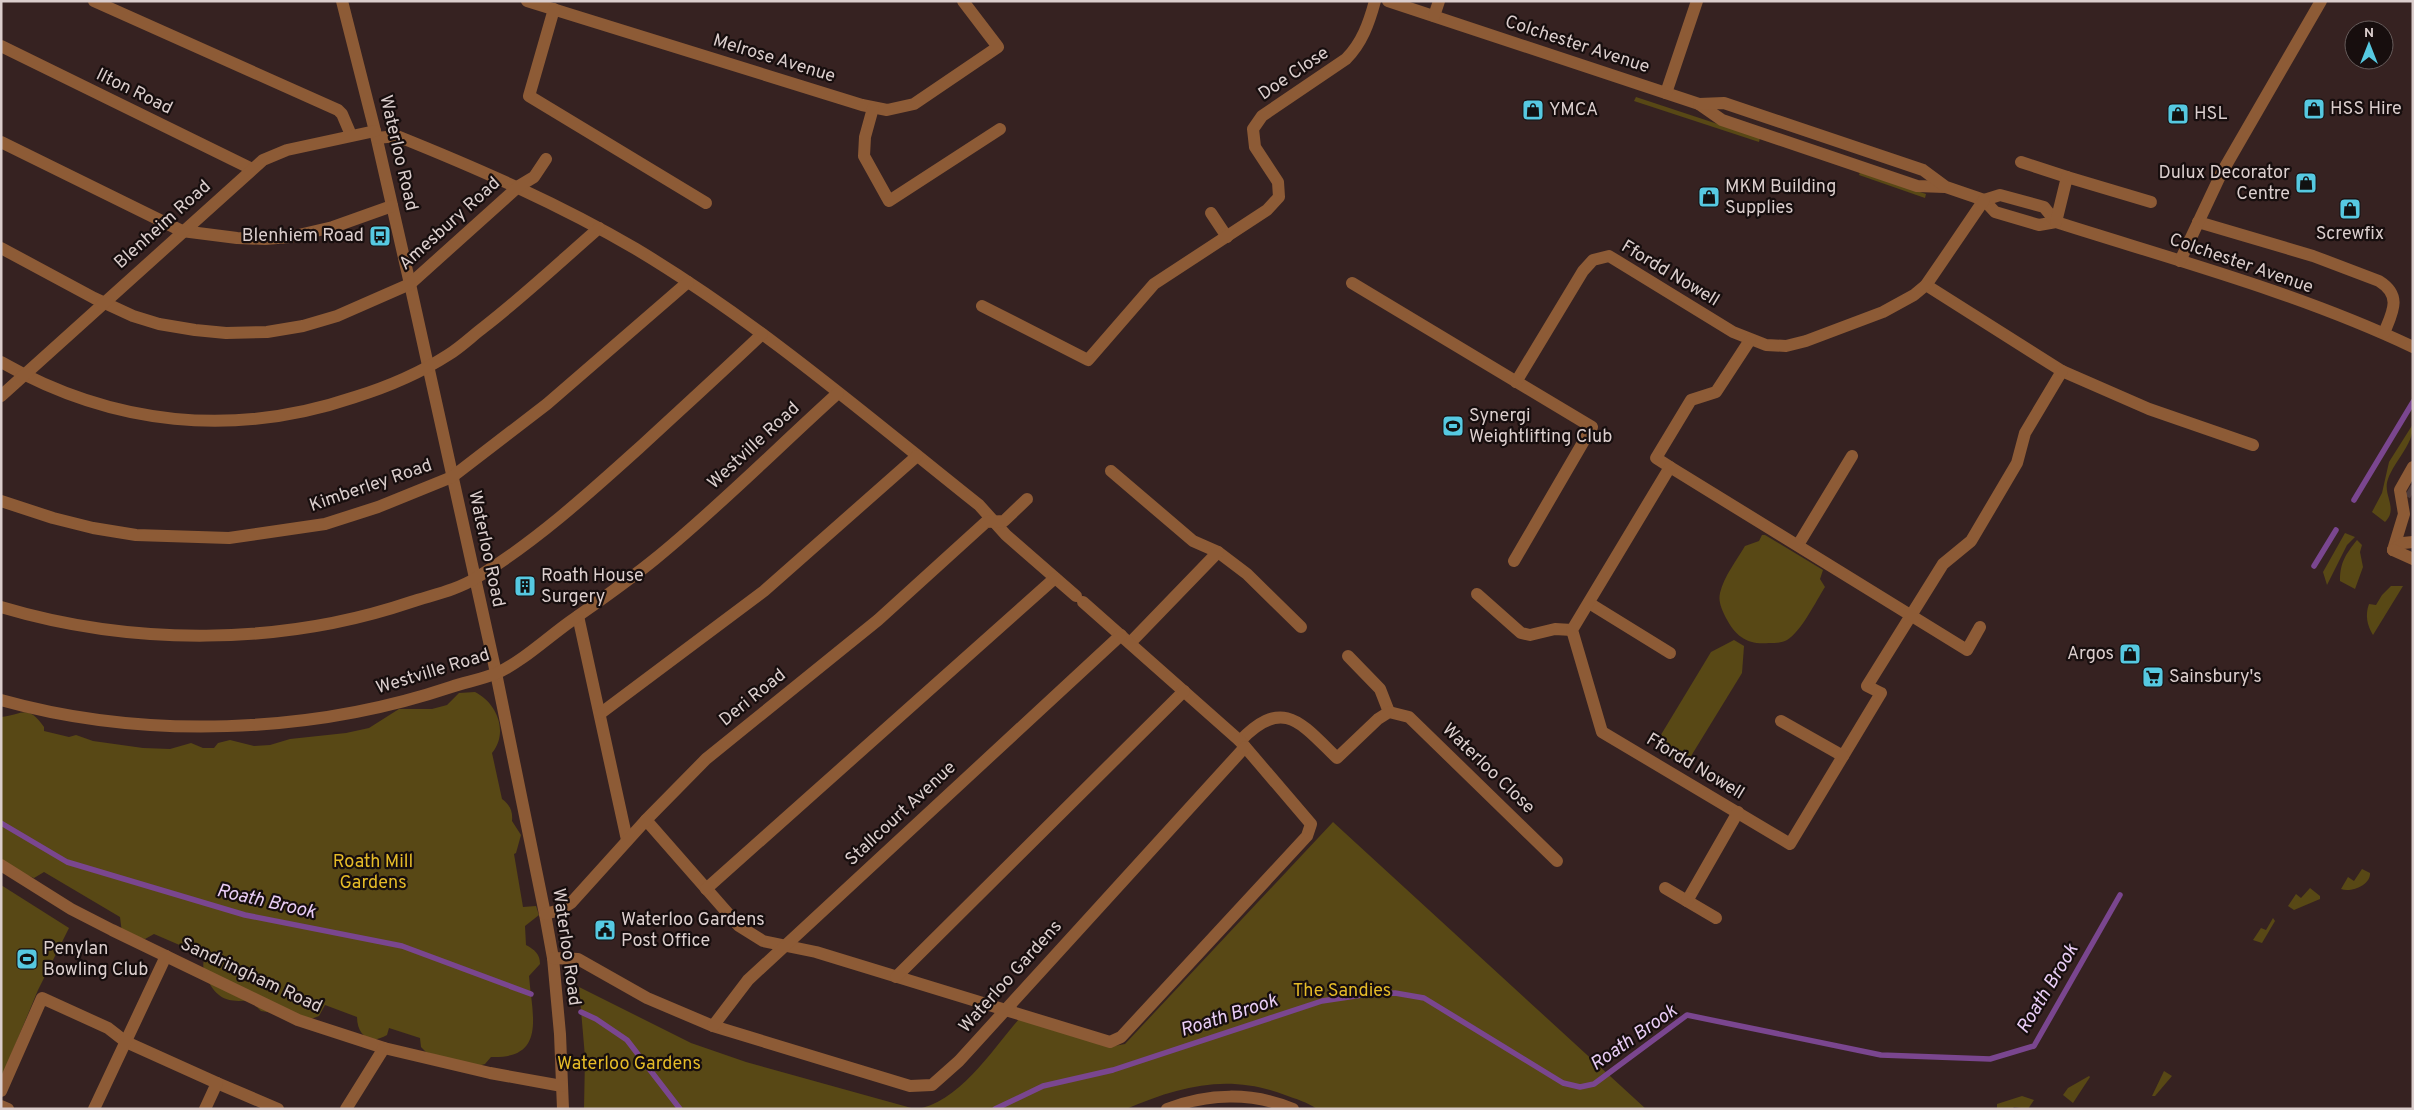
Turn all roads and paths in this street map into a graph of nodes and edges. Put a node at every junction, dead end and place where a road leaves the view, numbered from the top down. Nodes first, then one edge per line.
1 (94, 1) edge
2 (342, 1) edge
3 (527, 1) edge
4 (963, 1) edge
5 (1375, 1) edge
6 (1388, 1) edge
7 (1439, 1) edge
8 (1696, 1) edge
9 (2321, 1) edge
10 (554, 9) junction
11 (1434, 16) junction
12 (1, 46) edge
13 (1666, 93) junction
14 (873, 108) junction
15 (1000, 129) dead end
16 (376, 134) junction
17 (351, 136) junction
18 (1, 142) edge
19 (546, 159) dead end
20 (2021, 162) dead end
21 (252, 169) junction
22 (2067, 177) junction
23 (519, 186) junction
24 (1984, 200) junction
25 (706, 202) dead end
26 (2151, 202) dead end
27 (392, 206) junction
28 (1211, 213) dead end
29 (2056, 222) junction
30 (2198, 222) junction
31 (599, 228) junction
32 (182, 231) junction
33 (1227, 237) junction
34 (1, 248) edge
35 (2180, 262) junction
36 (688, 282) junction
37 (1352, 283) dead end
38 (410, 284) junction
39 (1926, 285) junction
40 (103, 303) junction
41 (982, 306) dead end
42 (762, 334) junction
43 (2384, 334) junction
44 (1750, 340) junction
45 (2413, 347) edge
46 (1, 362) edge
47 (427, 366) junction
48 (2062, 371) junction
49 (24, 375) junction
50 (1516, 382) junction
51 (838, 393) junction
52 (1, 396) edge
53 (2253, 445) dead end
54 (917, 456) junction
55 (1852, 456) dead end
56 (1670, 467) junction
57 (1111, 471) dead end
58 (452, 477) junction
59 (2407, 483) edge
60 (1027, 499) dead end
61 (1, 501) edge
62 (2413, 507) edge
63 (995, 521) junction
64 (2413, 542) edge
65 (1798, 545) junction
66 (2393, 550) junction
67 (1218, 552) junction
68 (2413, 559) edge
69 (1514, 561) dead end
70 (1055, 578) junction
71 (474, 579) junction
72 (1478, 594) dead end
73 (1589, 603) junction
74 (1, 607) edge
75 (578, 616) junction
76 (1910, 616) junction
77 (1301, 627) dead end
78 (1980, 627) dead end
79 (1572, 630) junction
80 (1126, 639) junction
81 (1670, 653) dead end
82 (1348, 656) dead end
83 (496, 673) junction
84 (1184, 691) junction
85 (1, 700) edge
86 (1389, 712) junction
87 (601, 713) junction
88 (1781, 721) dead end
89 (1242, 744) junction
90 (1843, 756) junction
91 (1738, 812) junction
92 (646, 820) junction
93 (627, 840) junction
94 (1557, 861) dead end
95 (1, 865) edge
96 (1665, 888) dead end
97 (706, 889) junction
98 (1687, 901) junction
99 (545, 914) junction
100 (1716, 918) dead end
101 (784, 946) junction
102 (166, 956) junction
103 (553, 962) junction
104 (896, 977) junction
105 (1005, 1010) junction
106 (713, 1026) junction
107 (126, 1042) junction
108 (384, 1048) junction
109 (217, 1083) junction
110 (562, 1086) junction
111 (1, 1090) edge
112 (1, 1106) edge
113 (8, 1109) edge
114 (94, 1109) edge
115 (205, 1109) edge
116 (278, 1109) edge
117 (346, 1109) edge
118 (563, 1109) edge
119 (1167, 1109) edge
120 (1293, 1109) edge

1 - 17 street
2 - 16 street, Waterloo Road
3 - 10 street, Melrose Avenue
4 - 14 street, Melrose Avenue
5 - 33 street, Doe Close
6 - 11 street, Colchester Avenue
7 - 11 street
8 - 13 street
9 - 30 street
10 - 14 street, Melrose Avenue
10 - 25 street
11 - 13 street, Colchester Avenue
12 - 21 street, Ilton Road
13 - 24 street, Colchester Avenue
14 - 15 street
16 - 17 street, Blenheim Road
16 - 23 street, Blenheim Road
16 - 27 street, Waterloo Road
17 - 21 street, Blenheim Road
18 - 32 street
19 - 23 street, Amesbury Road
20 - 22 street
21 - 32 street, Blenheim Road
22 - 26 street
22 - 29 street
23 - 31 street, Blenheim Road
23 - 38 street, Amesbury Road
24 - 29 street, Colchester Avenue
24 - 29 street, Colchester Avenue
24 - 39 street, Ffordd Nowell
27 - 32 street
27 - 38 street, Waterloo Road
28 - 33 street
29 - 35 street, Colchester Avenue
30 - 35 street
30 - 43 street
31 - 36 street, Blenheim Road
31 - 47 street
32 - 40 street, Blenheim Road
33 - 41 street, Doe Close
34 - 40 street, Amesbury Road
35 - 43 street, Colchester Avenue
36 - 42 street, Blenheim Road
36 - 58 street, Kimberley Road
37 - 50 street
38 - 40 street, Amesbury Road
38 - 47 street, Waterloo Road
39 - 44 street, Ffordd Nowell
39 - 48 street
40 - 49 street, Blenheim Road
42 - 51 street, Blenheim Road
42 - 71 street
43 - 45 street, Colchester Avenue
44 - 50 street, Ffordd Nowell
44 - 56 street
46 - 49 street
47 - 49 street
47 - 58 street, Waterloo Road
48 - 53 street
48 - 76 street, Ffordd Nowell
49 - 52 street, Blenheim Road
50 - 69 street
51 - 54 street, Blenheim Road
51 - 75 street, Westville Road
54 - 63 street, Blenheim Road
54 - 87 street
55 - 65 street
56 - 65 street
56 - 73 street
57 - 67 street
58 - 61 street, Kimberley Road
58 - 71 street, Waterloo Road
59 - 62 street
59 - 66 street
60 - 63 street, Deri Road
63 - 70 street, Blenheim Road
63 - 92 street, Deri Road
64 - 66 street
65 - 76 street
66 - 68 street
67 - 77 street
67 - 80 street, Stallcourt Avenue
70 - 80 street, Blenheim Road
70 - 97 street
71 - 74 street
71 - 83 street, Waterloo Road
72 - 79 street
73 - 79 street
73 - 81 street
75 - 83 street, Westville Road
75 - 87 street
76 - 78 street
76 - 90 street, Ffordd Nowell
79 - 91 street, Ffordd Nowell
80 - 84 street, Blenheim Road
80 - 101 street, Stallcourt Avenue
82 - 86 street
83 - 85 street, Westville Road
83 - 99 street, Waterloo Road
84 - 89 street, Blenheim Road
84 - 104 street
86 - 89 street
86 - 94 street, Waterloo Close
87 - 93 street
88 - 90 street
89 - 105 street, Waterloo Gardens
89 - 105 street, Blenheim Road
90 - 91 street, Ffordd Nowell
91 - 98 street
92 - 93 street, Deri Road
92 - 97 street
93 - 99 street, Deri Road
95 - 102 street, Sandringham Road
96 - 98 street
97 - 101 street
98 - 100 street
99 - 103 street, Waterloo Road
101 - 104 street
101 - 106 street, Stallcourt Avenue
102 - 107 street
102 - 108 street, Sandringham Road
103 - 106 street, Waterloo Gardens
103 - 110 street, Waterloo Road
104 - 105 street
105 - 106 street, Waterloo Gardens
107 - 109 street
107 - 111 street
107 - 114 street
108 - 110 street, Sandringham Road
108 - 117 street
109 - 115 street
109 - 116 street
110 - 118 street, Waterloo Road
112 - 113 street
119 - 120 street

